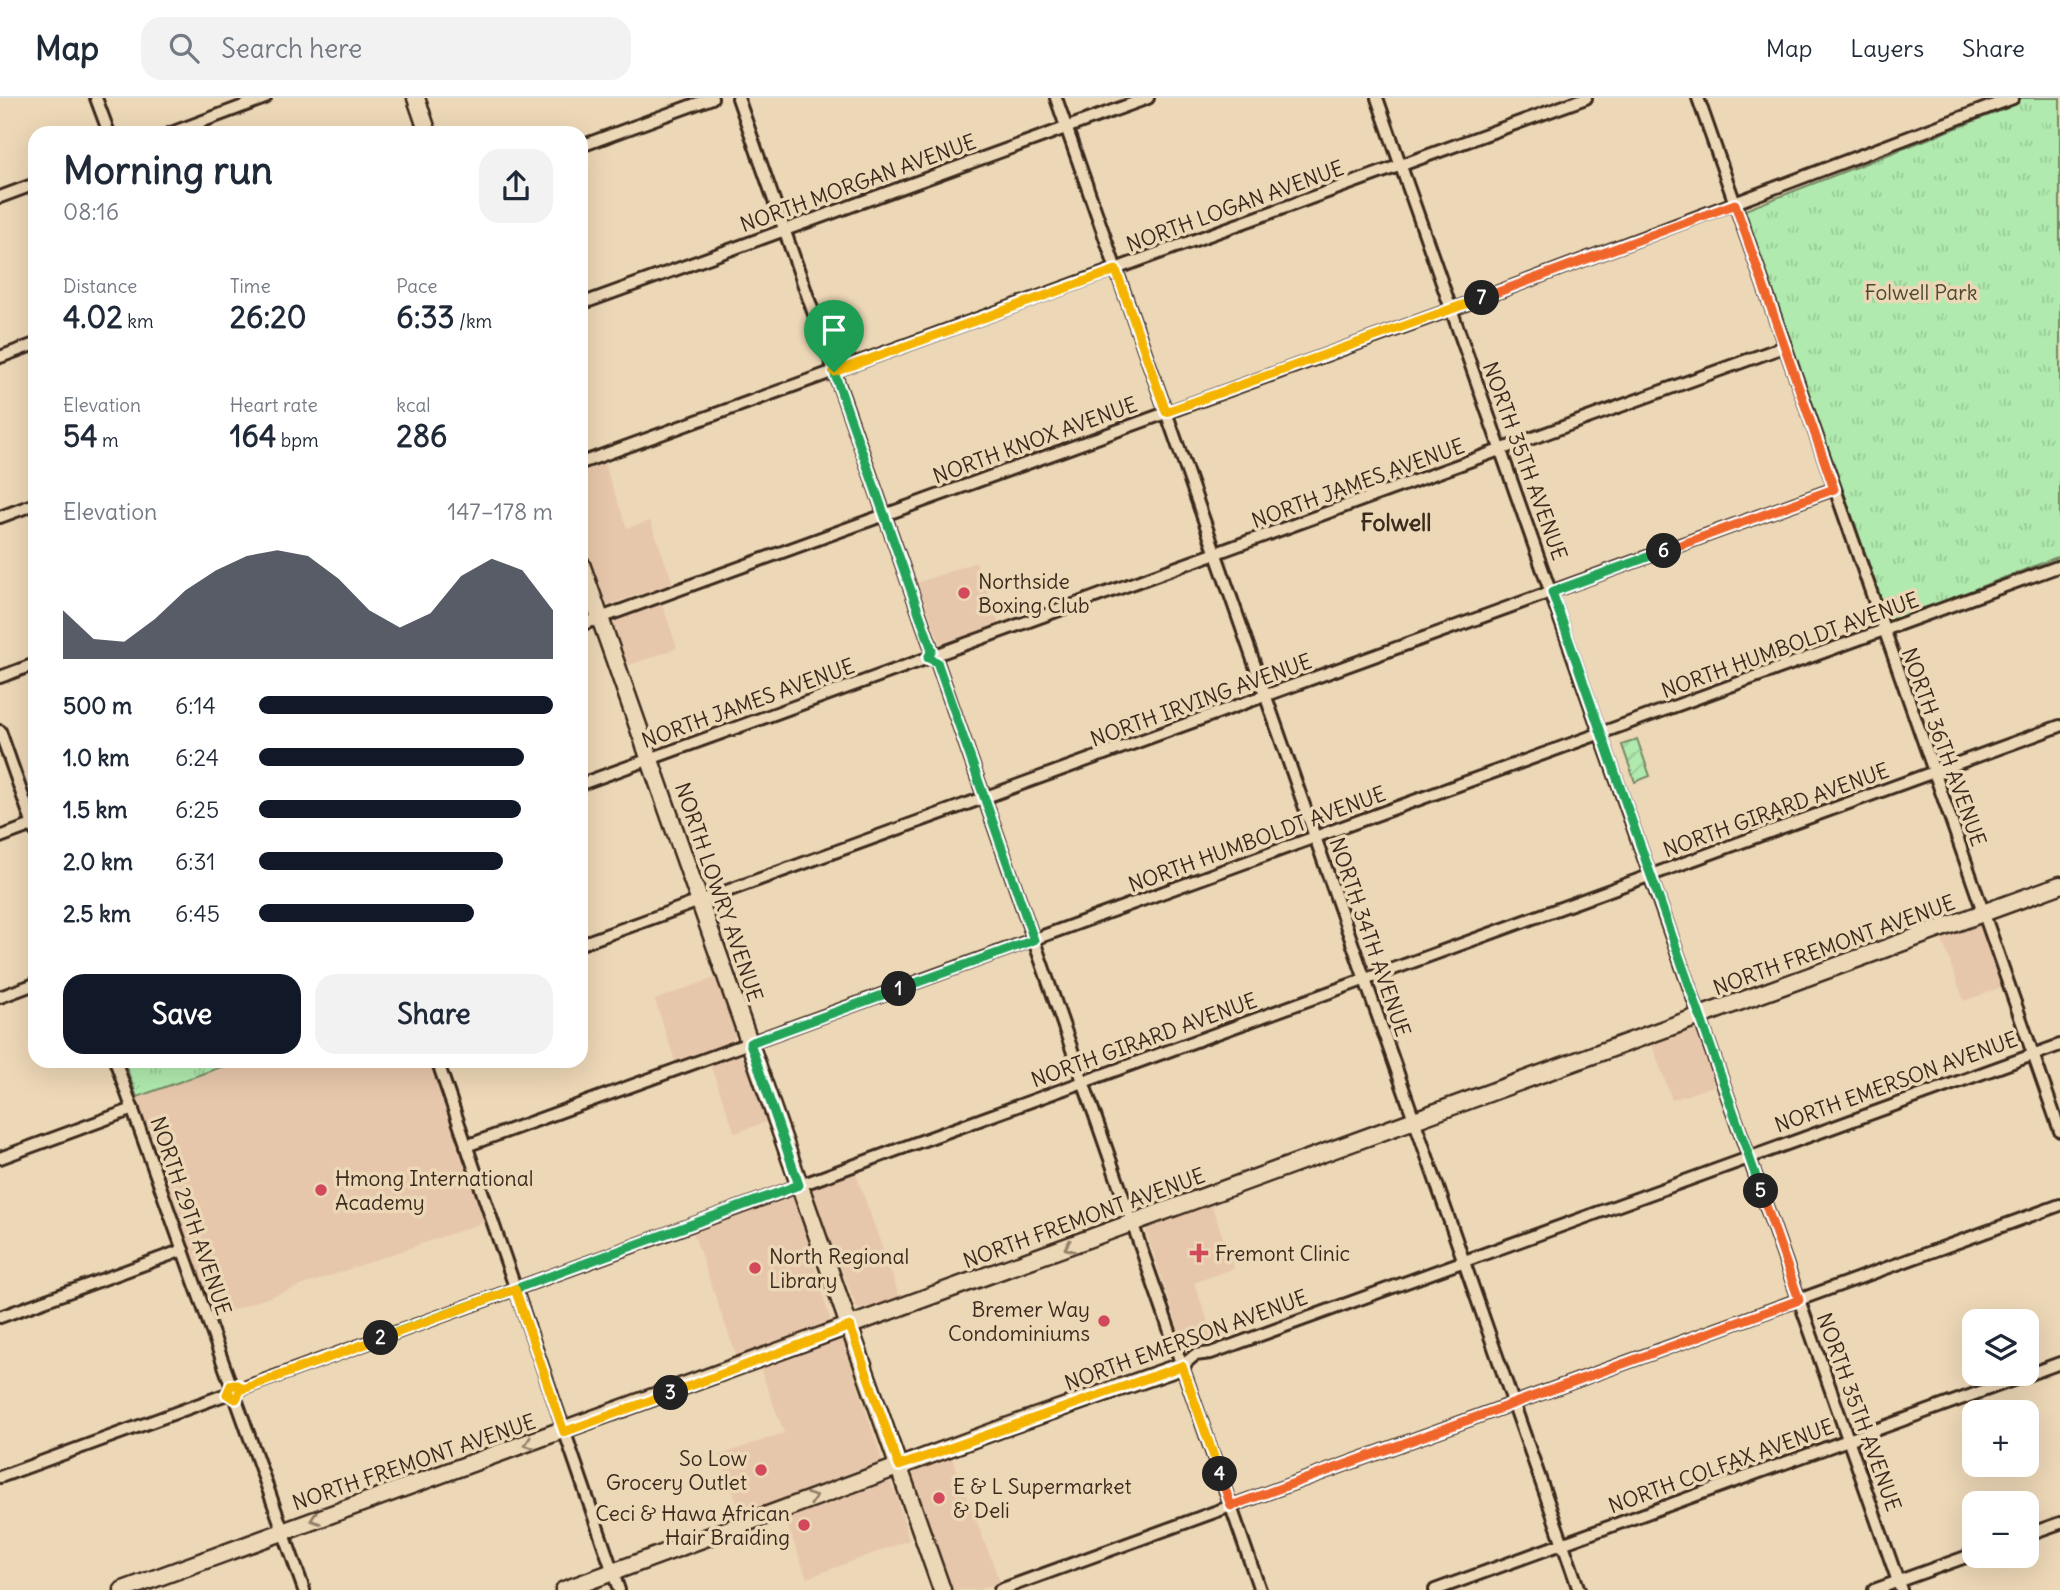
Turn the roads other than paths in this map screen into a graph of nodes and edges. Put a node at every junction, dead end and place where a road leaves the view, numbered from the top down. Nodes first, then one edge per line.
1 (96, 98) edge
2 (265, 98) edge
3 (416, 98) edge
4 (712, 98) edge
5 (737, 98) edge
6 (1056, 98) edge
7 (1148, 98) edge
8 (1377, 98) edge
9 (1586, 98) edge
10 (1698, 98) edge
11 (2013, 98) edge
12 (106, 126) edge
13 (190, 126) edge
14 (426, 126) edge
15 (1067, 128) junction
16 (588, 143) edge
17 (1401, 167) junction
18 (28, 187) edge
19 (0, 197) edge
20 (1735, 204) junction
21 (784, 230) junction
22 (1116, 270) junction
23 (588, 301) edge
24 (1451, 309) junction
25 (1786, 346) junction
26 (28, 347) edge
27 (0, 357) edge
28 (834, 372) junction
29 (1166, 412) junction
30 (1501, 451) junction
31 (588, 460) edge
32 (1834, 489) junction
33 (28, 507) edge
34 (884, 516) junction
35 (0, 517) edge
36 (1216, 555) junction
37 (2060, 566) edge
38 (588, 584) edge
39 (1552, 592) junction
40 (600, 617) junction
41 (588, 622) edge
42 (1883, 632) junction
43 (934, 656) junction
44 (28, 667) edge
45 (0, 677) edge
46 (1266, 696) junction
47 (2060, 726) edge
48 (0, 732) edge
49 (1600, 734) junction
50 (650, 759) junction
51 (1933, 774) junction
52 (588, 781) edge
53 (985, 799) junction
54 (28, 809) edge
55 (28, 828) edge
56 (0, 837) edge
57 (1315, 838) junction
58 (1651, 876) junction
59 (2060, 885) edge
60 (700, 901) junction
61 (1983, 914) junction
62 (1034, 940) junction
63 (588, 941) edge
64 (1364, 980) junction
65 (28, 987) edge
66 (0, 997) edge
67 (1700, 1017) junction
68 (750, 1043) junction
69 (2060, 1045) edge
70 (2033, 1054) junction
71 (118, 1068) edge
72 (440, 1068) edge
73 (1084, 1083) junction
74 (133, 1109) junction
75 (1414, 1122) junction
76 (2060, 1130) edge
77 (466, 1146) junction
78 (0, 1157) edge
79 (1749, 1158) junction
80 (799, 1185) junction
81 (2060, 1205) edge
82 (1133, 1222) junction
83 (183, 1250) junction
84 (1464, 1263) junction
85 (515, 1289) junction
86 (1799, 1300) junction
87 (0, 1317) edge
88 (850, 1326) junction
89 (2060, 1363) edge
90 (1182, 1366) junction
91 (234, 1392) junction
92 (1514, 1404) junction
93 (564, 1432) junction
94 (1849, 1440) junction
95 (899, 1466) junction
96 (0, 1477) edge
97 (1231, 1506) junction
98 (2060, 1522) edge
99 (2039, 1530) edge
100 (284, 1531) junction
101 (1563, 1544) junction
102 (1962, 1559) edge
103 (613, 1572) junction
104 (1899, 1586) edge
105 (123, 1590) edge
106 (304, 1590) edge
107 (564, 1590) edge
108 (619, 1590) edge
109 (942, 1590) edge
110 (1000, 1590) edge
111 (1260, 1590) edge
112 (1435, 1590) edge
113 (1579, 1590) edge
114 (1874, 1590) edge

1 - 12 street
2 - 13 street
3 - 14 street
4 - 16 street
5 - 21 street
6 - 15 street, NORTH 34TH AVENUE
7 - 15 street, NORTH MORGAN AVENUE
8 - 17 street, NORTH 35TH AVENUE
9 - 17 street, NORTH LOGAN AVENUE
10 - 20 street, NORTH 36TH AVENUE
11 - 20 street, NORTH KNOX AVENUE
15 - 21 street, NORTH MORGAN AVENUE
15 - 22 street, NORTH 34TH AVENUE
17 - 22 street, NORTH LOGAN AVENUE
17 - 24 street, NORTH 35TH AVENUE
18 - 19 street
20 - 24 street, NORTH KNOX AVENUE
20 - 25 street, NORTH 36TH AVENUE
21 - 23 street, NORTH MORGAN AVENUE
21 - 28 street
22 - 28 street, NORTH LOGAN AVENUE
22 - 29 street, NORTH 34TH AVENUE
24 - 29 street, NORTH KNOX AVENUE
24 - 30 street, NORTH 35TH AVENUE
25 - 30 street, NORTH JAMES AVENUE
25 - 32 street, NORTH 36TH AVENUE
26 - 27 street
28 - 31 street, NORTH LOGAN AVENUE
28 - 34 street
29 - 34 street, NORTH KNOX AVENUE
29 - 36 street, NORTH 34TH AVENUE
30 - 36 street, NORTH JAMES AVENUE
30 - 39 street, NORTH 35TH AVENUE
32 - 39 street, NORTH IRVING AVENUE
32 - 42 street, NORTH 36TH AVENUE
33 - 35 street
34 - 40 street, NORTH KNOX AVENUE
34 - 43 street
36 - 43 street, NORTH JAMES AVENUE
36 - 46 street, NORTH 34TH AVENUE
37 - 42 street, NORTH HUMBOLDT AVENUE
38 - 40 street, NORTH LOWRY AVENUE
39 - 46 street, NORTH IRVING AVENUE
39 - 49 street, NORTH 35TH AVENUE
40 - 41 street, NORTH KNOX AVENUE
40 - 50 street, NORTH LOWRY AVENUE
42 - 49 street, NORTH HUMBOLDT AVENUE
42 - 51 street, NORTH 36TH AVENUE
43 - 50 street, NORTH JAMES AVENUE
43 - 53 street
44 - 45 street
46 - 53 street, NORTH IRVING AVENUE
46 - 57 street, NORTH 34TH AVENUE
47 - 51 street, NORTH GIRARD AVENUE
48 - 54 street
49 - 57 street, NORTH HUMBOLDT AVENUE
49 - 58 street, NORTH 35TH AVENUE
50 - 52 street, NORTH JAMES AVENUE
50 - 60 street, NORTH LOWRY AVENUE
51 - 58 street, NORTH GIRARD AVENUE
51 - 61 street, NORTH 36TH AVENUE
53 - 60 street, NORTH IRVING AVENUE
53 - 62 street
55 - 56 street
57 - 62 street, NORTH HUMBOLDT AVENUE
57 - 64 street, NORTH 34TH AVENUE
58 - 64 street, NORTH GIRARD AVENUE
58 - 67 street, NORTH 35TH AVENUE
59 - 61 street, NORTH FREMONT AVENUE
60 - 63 street, NORTH IRVING AVENUE
60 - 68 street, NORTH LOWRY AVENUE
61 - 67 street, NORTH FREMONT AVENUE
61 - 70 street, NORTH 36TH AVENUE
62 - 68 street, NORTH HUMBOLDT AVENUE
62 - 73 street
64 - 73 street, NORTH GIRARD AVENUE
64 - 75 street, NORTH 34TH AVENUE
65 - 66 street
67 - 75 street, NORTH FREMONT AVENUE
67 - 79 street, NORTH 35TH AVENUE
68 - 77 street, NORTH HUMBOLDT AVENUE
68 - 80 street, NORTH LOWRY AVENUE
69 - 70 street, NORTH EMERSON AVENUE
70 - 76 street, NORTH 36TH AVENUE
70 - 79 street, NORTH EMERSON AVENUE
71 - 74 street, NORTH 29TH AVENUE
72 - 77 street
73 - 80 street, NORTH GIRARD AVENUE
73 - 82 street
74 - 78 street
74 - 83 street, NORTH 29TH AVENUE
75 - 82 street, NORTH FREMONT AVENUE
75 - 84 street, NORTH 34TH AVENUE
77 - 85 street
79 - 84 street, NORTH EMERSON AVENUE
79 - 86 street, NORTH 35TH AVENUE
80 - 85 street, NORTH GIRARD AVENUE
80 - 88 street, NORTH LOWRY AVENUE
81 - 86 street
82 -> 88 street, NORTH FREMONT AVENUE
82 - 90 street
83 - 87 street
83 - 91 street, NORTH 29TH AVENUE
84 - 90 street, NORTH EMERSON AVENUE
84 - 92 street, NORTH 34TH AVENUE
85 - 91 street, NORTH GIRARD AVENUE
85 - 93 street
86 - 92 street
86 - 94 street, NORTH 35TH AVENUE
88 - 93 street, NORTH FREMONT AVENUE
88 - 95 street, NORTH LOWRY AVENUE
89 - 94 street, NORTH COLFAX AVENUE
90 - 95 street, NORTH EMERSON AVENUE
90 - 97 street
91 - 96 street, NORTH GIRARD AVENUE
91 - 100 street, NORTH 29TH AVENUE
92 - 97 street
92 - 101 street, NORTH 34TH AVENUE
93 -> 100 street, NORTH FREMONT AVENUE
93 - 103 street
94 - 101 street, NORTH COLFAX AVENUE
94 - 104 street, NORTH 35TH AVENUE
103 -> 95 street, NORTH EMERSON AVENUE
95 - 109 street, NORTH LOWRY AVENUE
97 - 110 street
97 - 111 street
98 - 99 street
100 - 105 street, NORTH FREMONT AVENUE
100 - 106 street, NORTH 29TH AVENUE
101 - 112 street, NORTH COLFAX AVENUE
101 - 113 street, NORTH 34TH AVENUE
102 - 104 street
103 - 107 street, NORTH EMERSON AVENUE
103 - 108 street
104 - 114 street

